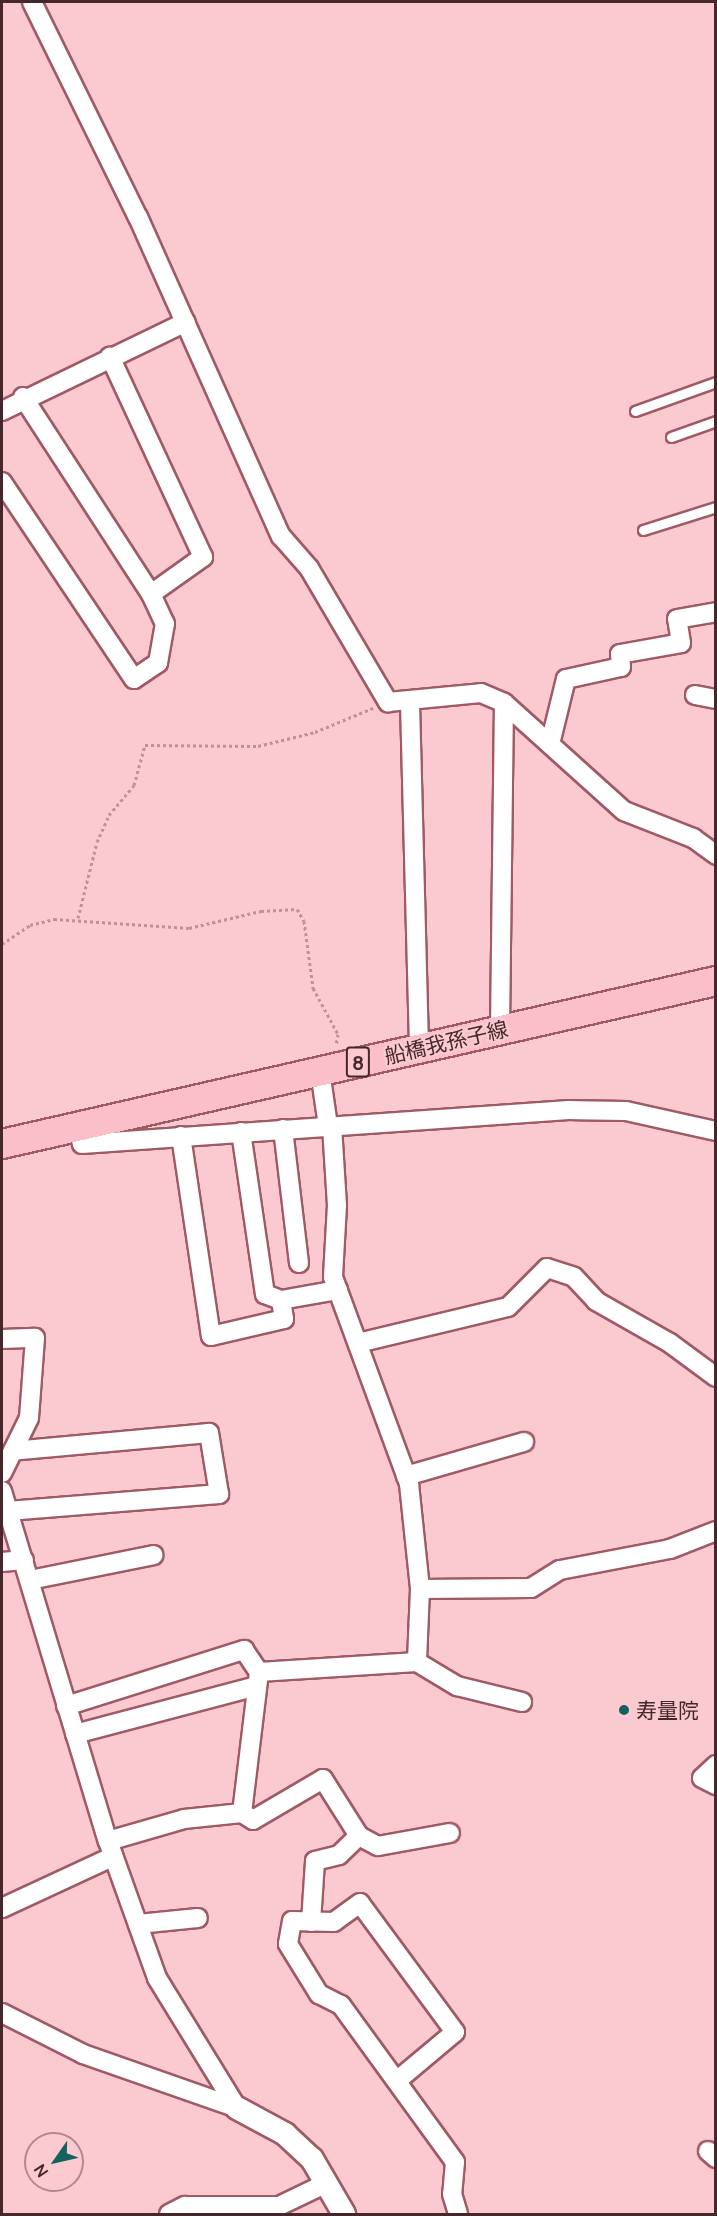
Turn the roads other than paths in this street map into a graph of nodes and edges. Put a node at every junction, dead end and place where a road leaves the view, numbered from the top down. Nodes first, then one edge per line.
1 (32, 2) edge
2 (186, 322) junction
3 (110, 357) junction
4 (716, 382) edge
5 (23, 397) junction
6 (2, 411) edge
7 (635, 411) dead end
8 (716, 421) edge
9 (671, 437) dead end
10 (2, 482) edge
11 (716, 507) edge
12 (643, 530) dead end
13 (151, 594) junction
14 (716, 612) edge
15 (695, 695) dead end
16 (716, 699) edge
17 (411, 703) junction
18 (504, 704) junction
19 (550, 744) junction
20 (716, 855) edge
21 (716, 981) edge
22 (500, 1029) junction
23 (419, 1048) junction
24 (326, 1070) junction
25 (330, 1126) junction
26 (78, 1127) junction
27 (283, 1129) junction
28 (716, 1131) edge
29 (241, 1132) junction
30 (181, 1137) junction
31 (2, 1144) edge
32 (299, 1263) dead end
33 (338, 1290) junction
34 (281, 1300) junction
35 (2, 1339) edge
36 (358, 1343) junction
37 (716, 1377) edge
38 (524, 1442) dead end
39 (13, 1451) junction
40 (2, 1473) edge
41 (406, 1476) junction
42 (2, 1491) edge
43 (8, 1511) junction
44 (716, 1531) edge
45 (154, 1555) dead end
46 (24, 1560) junction
47 (2, 1562) edge
48 (30, 1580) junction
49 (420, 1589) junction
50 (417, 1662) junction
51 (258, 1679) junction
52 (522, 1702) dead end
53 (66, 1706) junction
54 (75, 1734) junction
55 (716, 1765) edge
56 (716, 1785) edge
57 (242, 1813) junction
58 (450, 1833) dead end
59 (359, 1836) junction
60 (111, 1848) junction
61 (2, 1908) edge
62 (198, 1918) dead end
63 (311, 1922) junction
64 (138, 1924) junction
65 (2, 2013) edge
66 (399, 2079) junction
67 (237, 2108) junction
68 (325, 2184) junction
69 (169, 2214) edge
70 (344, 2214) edge
71 (458, 2214) edge

1 - 2 street
2 - 3 street
2 - 17 street
3 - 5 street
3 - 13 street
4 - 7 lane
5 - 6 street
5 - 13 street
8 - 9 lane
10 - 13 street
11 - 12 lane
14 - 19 street
15 - 16 street
17 - 18 street
17 - 23 street
18 - 19 street
18 - 22 street
19 - 20 street
21 - 22 main road, 船橋我孫子線 / 8
22 - 23 main road, 船橋我孫子線 / 8
23 - 24 main road, 船橋我孫子線 / 8
24 - 25 street
24 - 26 main road, 船橋我孫子線 / 8
25 - 27 street
25 - 28 street
25 - 33 street
26 - 30 street
26 - 31 main road, 船橋我孫子線 / 8
27 - 29 street
27 - 32 street
29 - 30 street
29 - 34 street
30 - 34 street
33 - 34 street
33 - 36 street
35 - 39 street
36 - 37 street
36 - 41 street
38 - 41 street
39 - 40 street
39 - 43 street
41 - 49 street
42 - 43 street
43 - 46 street
44 - 49 street
45 - 48 street
46 - 47 street
46 - 48 street
48 - 53 street
49 - 50 street
50 - 51 street
50 - 52 street
51 - 53 street
51 - 54 street
51 - 57 street
53 - 54 street
54 - 60 street
55 - 56 street
57 - 59 street
57 - 60 street
58 - 59 street
59 - 63 street
60 - 61 street
60 - 64 street
62 - 64 street
63 - 66 street
63 - 66 street
64 - 67 street
65 - 67 street
66 - 71 street
67 - 68 street
68 - 69 street
68 - 70 street

